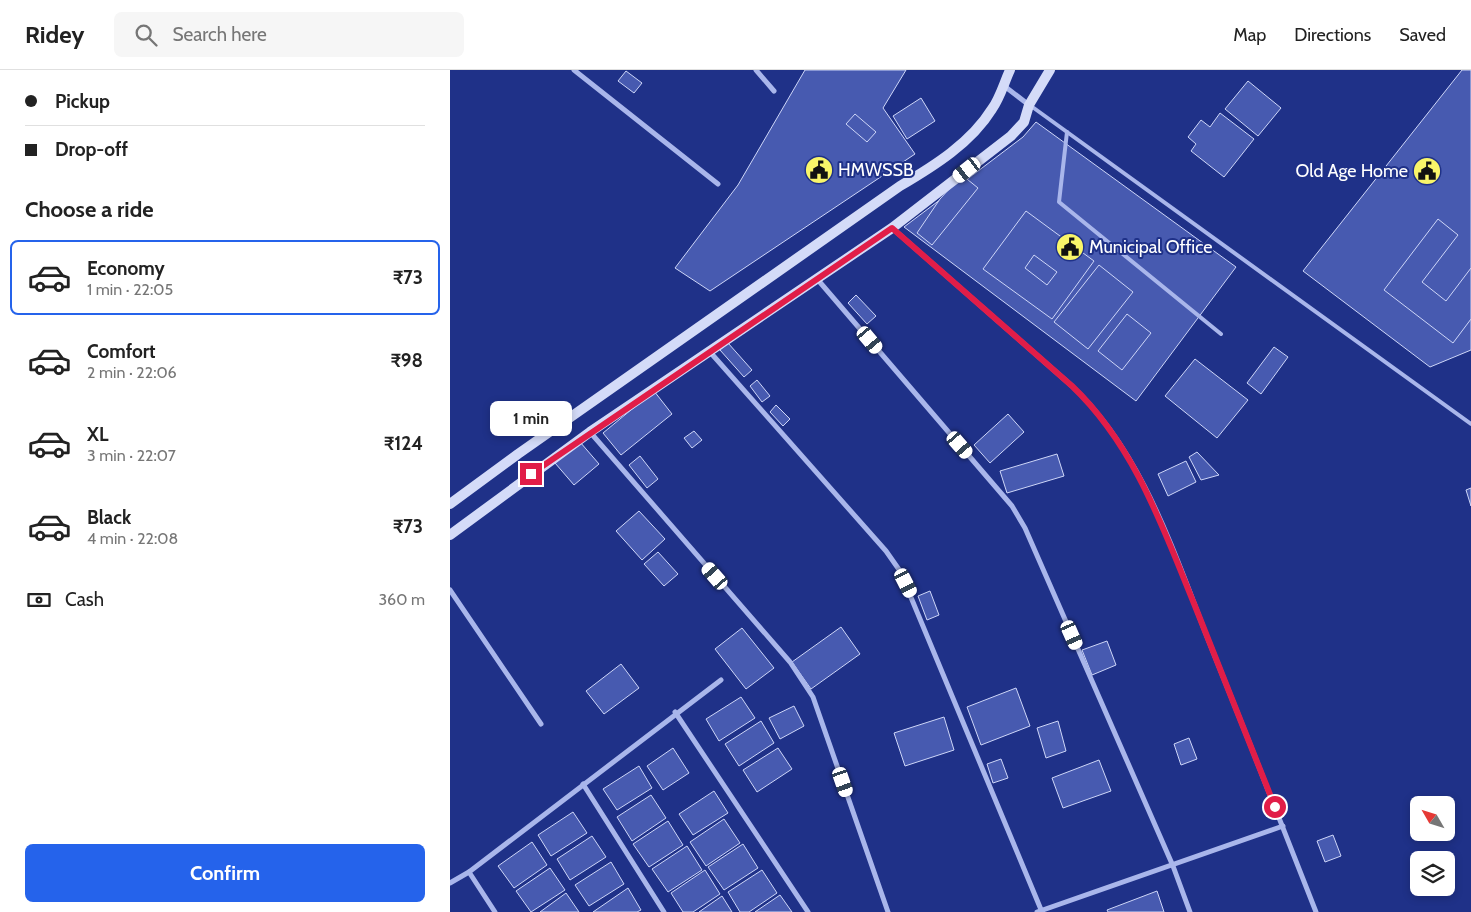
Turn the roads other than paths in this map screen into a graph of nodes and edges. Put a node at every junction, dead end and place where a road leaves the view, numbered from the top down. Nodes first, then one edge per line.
1 (574, 70) edge
2 (756, 70) edge
3 (1010, 70) edge
4 (1050, 70) edge
5 (1003, 84) junction
6 (774, 91) dead end
7 (1029, 104) junction
8 (1067, 132) junction
9 (718, 184) dead end
10 (892, 228) junction
11 (818, 280) junction
12 (1221, 334) dead end
13 (710, 352) junction
14 (1471, 424) edge
15 (590, 432) junction
16 (450, 504) edge
17 (450, 535) edge
18 (450, 590) edge
19 (720, 680) dead end
20 (675, 712) junction
21 (541, 724) dead end
22 (583, 784) junction
23 (1283, 826) junction
24 (1173, 866) junction
25 (469, 872) junction
26 (450, 883) edge
27 (1040, 911) edge
28 (495, 912) edge
29 (664, 912) edge
30 (808, 912) edge
31 (888, 912) edge
32 (1190, 912) edge
33 (1316, 912) edge

1 - 9 street
2 - 6 street
3 - 5 street
4 - 7 street
5 - 7 street
5 - 16 street
7 - 8 lane
7 - 10 street
8 - 12 lane
8 - 14 lane
10 - 11 street
10 - 23 street
11 - 13 street
11 - 24 street
13 - 15 street
13 - 27 street
15 - 17 street
15 - 31 street
18 - 21 street
19 - 20 street
20 - 22 street
20 - 30 street
22 - 25 street
22 - 29 street
23 - 24 street
23 - 33 street
24 - 27 street
24 - 32 street
25 - 26 street
25 - 28 street

